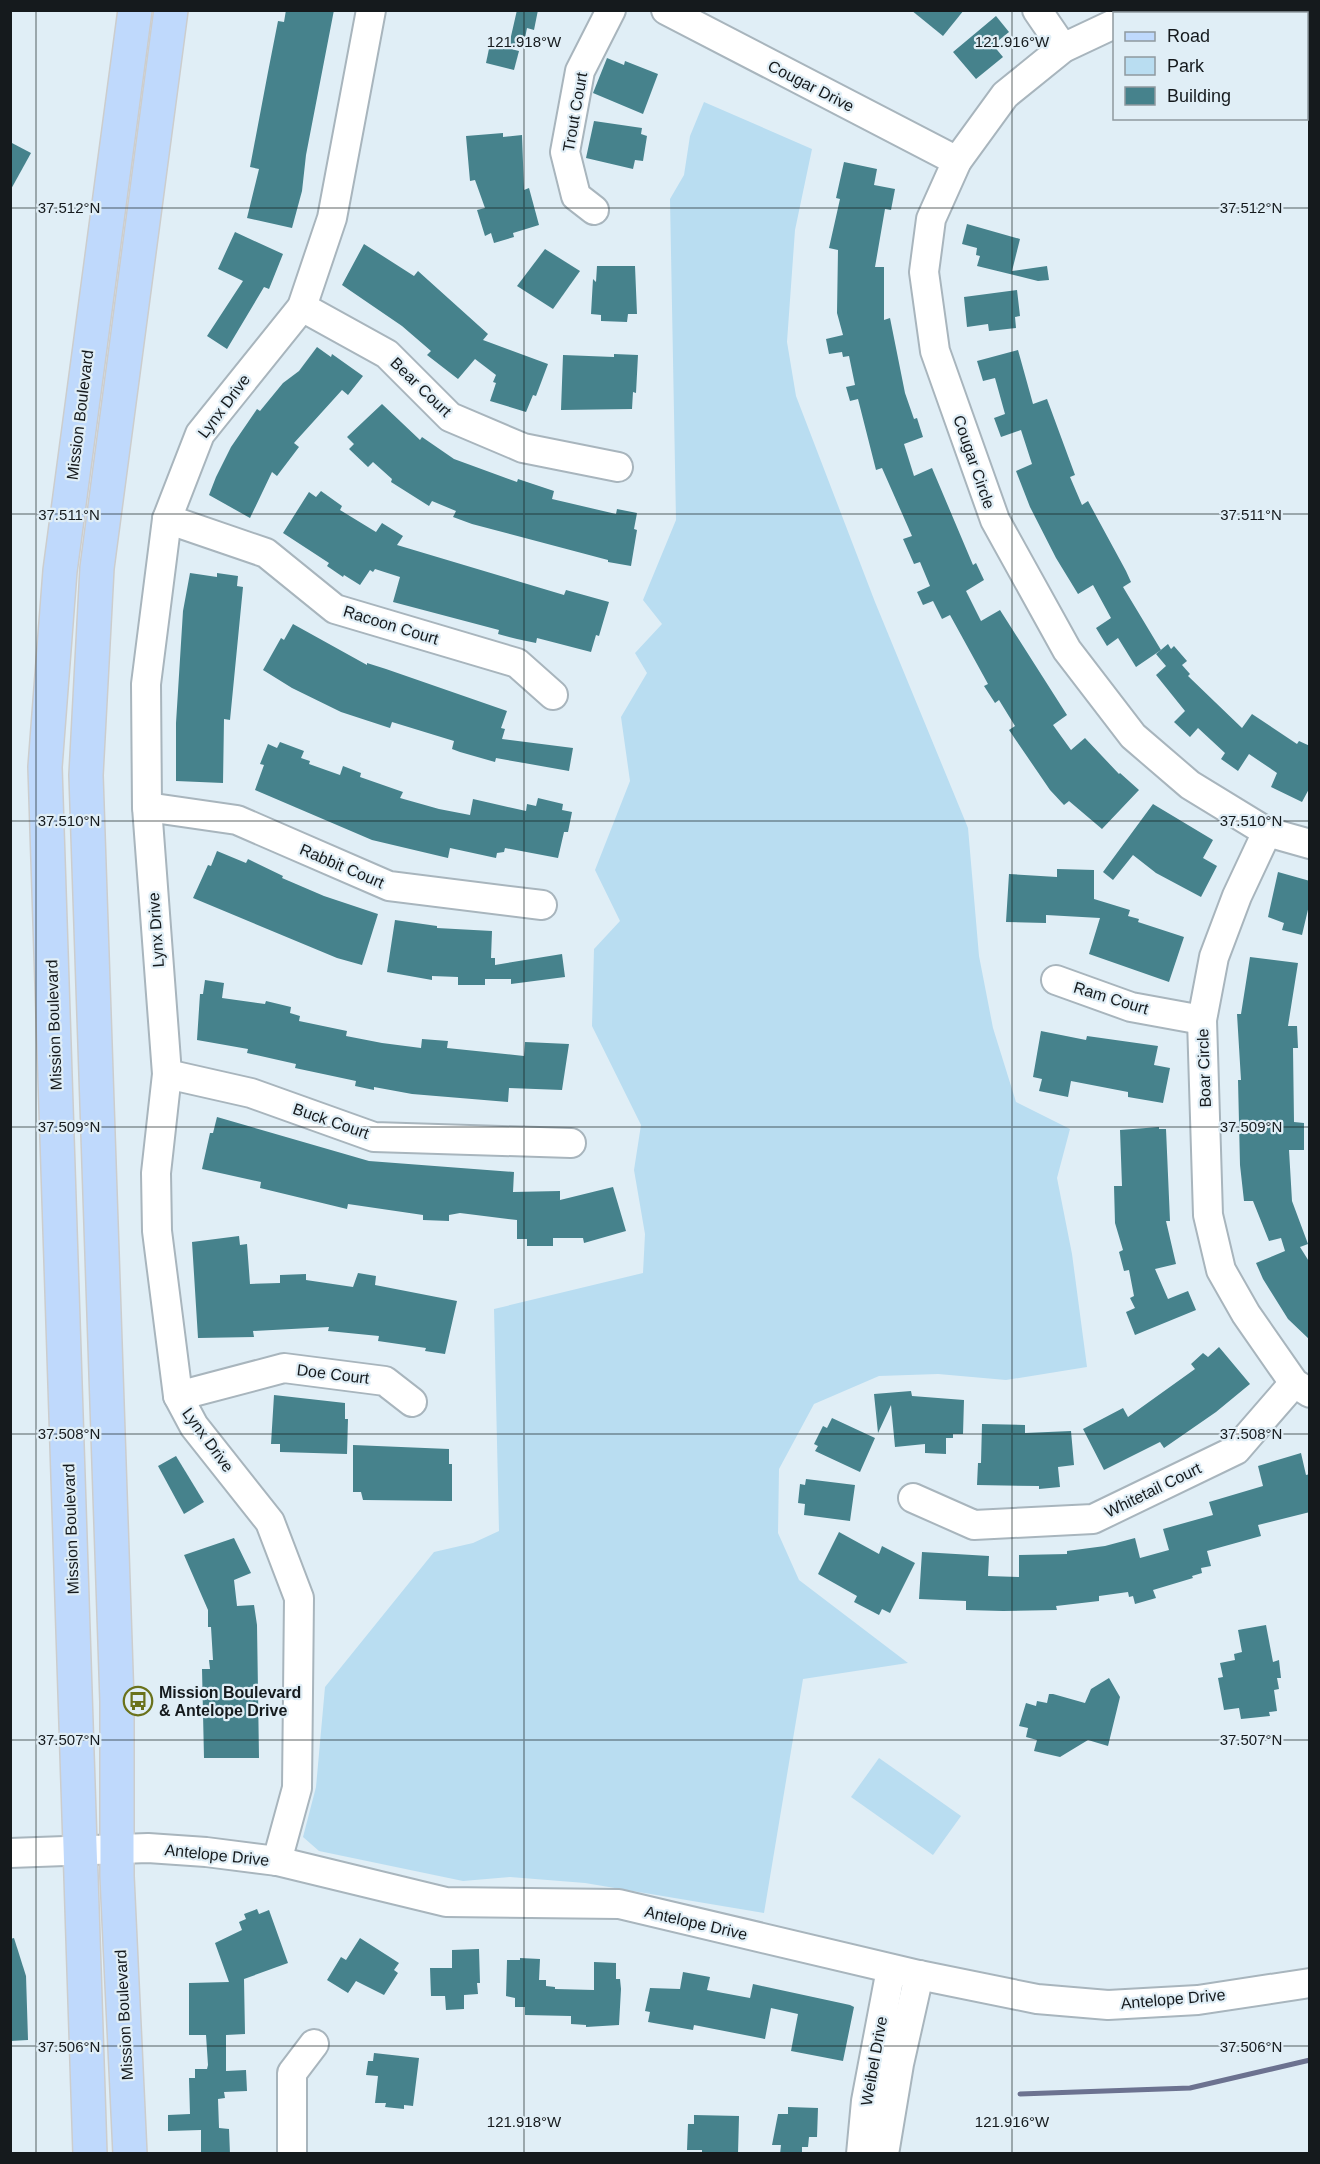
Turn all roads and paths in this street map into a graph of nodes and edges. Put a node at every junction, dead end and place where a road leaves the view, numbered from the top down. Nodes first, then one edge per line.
1 (135, 10) edge
2 (171, 10) edge
3 (371, 10) edge
4 (611, 10) edge
5 (666, 10) edge
6 (1037, 10) edge
7 (1113, 24) edge
8 (1063, 48) junction
9 (957, 161) junction
10 (594, 210) dead end
11 (302, 307) junction
12 (618, 467) dead end
13 (168, 519) junction
14 (553, 694) dead end
15 (147, 807) junction
16 (1267, 832) junction
17 (1310, 844) edge
18 (542, 905) dead end
19 (1056, 980) dead end
20 (1202, 1020) junction
21 (166, 1074) junction
22 (572, 1143) dead end
23 (1302, 1388) edge
24 (178, 1396) junction
25 (412, 1402) dead end
26 (913, 1498) dead end
27 (117, 1850) junction
28 (80, 1852) junction
29 (10, 1853) edge
30 (277, 1861) junction
31 (891, 1969) junction
32 (919, 1975) junction
33 (1310, 1983) edge
34 (314, 2044) dead end
35 (90, 2154) edge
36 (130, 2154) edge
37 (292, 2154) edge
38 (861, 2154) edge
39 (884, 2154) edge

1 - 28 main road, Mission Boulevard
2 - 27 main road, Mission Boulevard
3 - 11 street, Lynx Drive
4 - 10 street, Trout Court
5 - 9 street, Cougar Drive
6 - 8 street
7 - 8 street, Cougar Circle
8 - 9 street, Cougar Circle
9 - 16 street, Cougar Circle
11 - 12 street, Bear Court
11 - 13 street, Lynx Drive
13 - 14 street, Racoon Court
13 - 15 street, Lynx Drive
15 - 18 street, Rabbit Court
15 - 21 street, Lynx Drive
16 - 17 street, Cougar Circle
16 - 20 street, Boar Circle
19 - 20 street, Ram Court
20 - 23 street, Boar Circle
21 - 22 street, Buck Court
21 - 24 street, Lynx Drive
23 - 26 street, Whitetail Court
24 - 25 street, Doe Court
24 - 30 street, Lynx Drive
27 - 28 street, Antelope Drive
27 - 30 street, Antelope Drive
27 - 36 main road, Mission Boulevard
28 - 29 street, Antelope Drive
28 - 35 main road, Mission Boulevard
30 - 31 street, Antelope Drive
31 - 32 street, Antelope Drive
31 - 38 street, Weibel Drive
32 - 33 street, Antelope Drive
32 - 39 street, Weibel Drive
34 - 37 street

